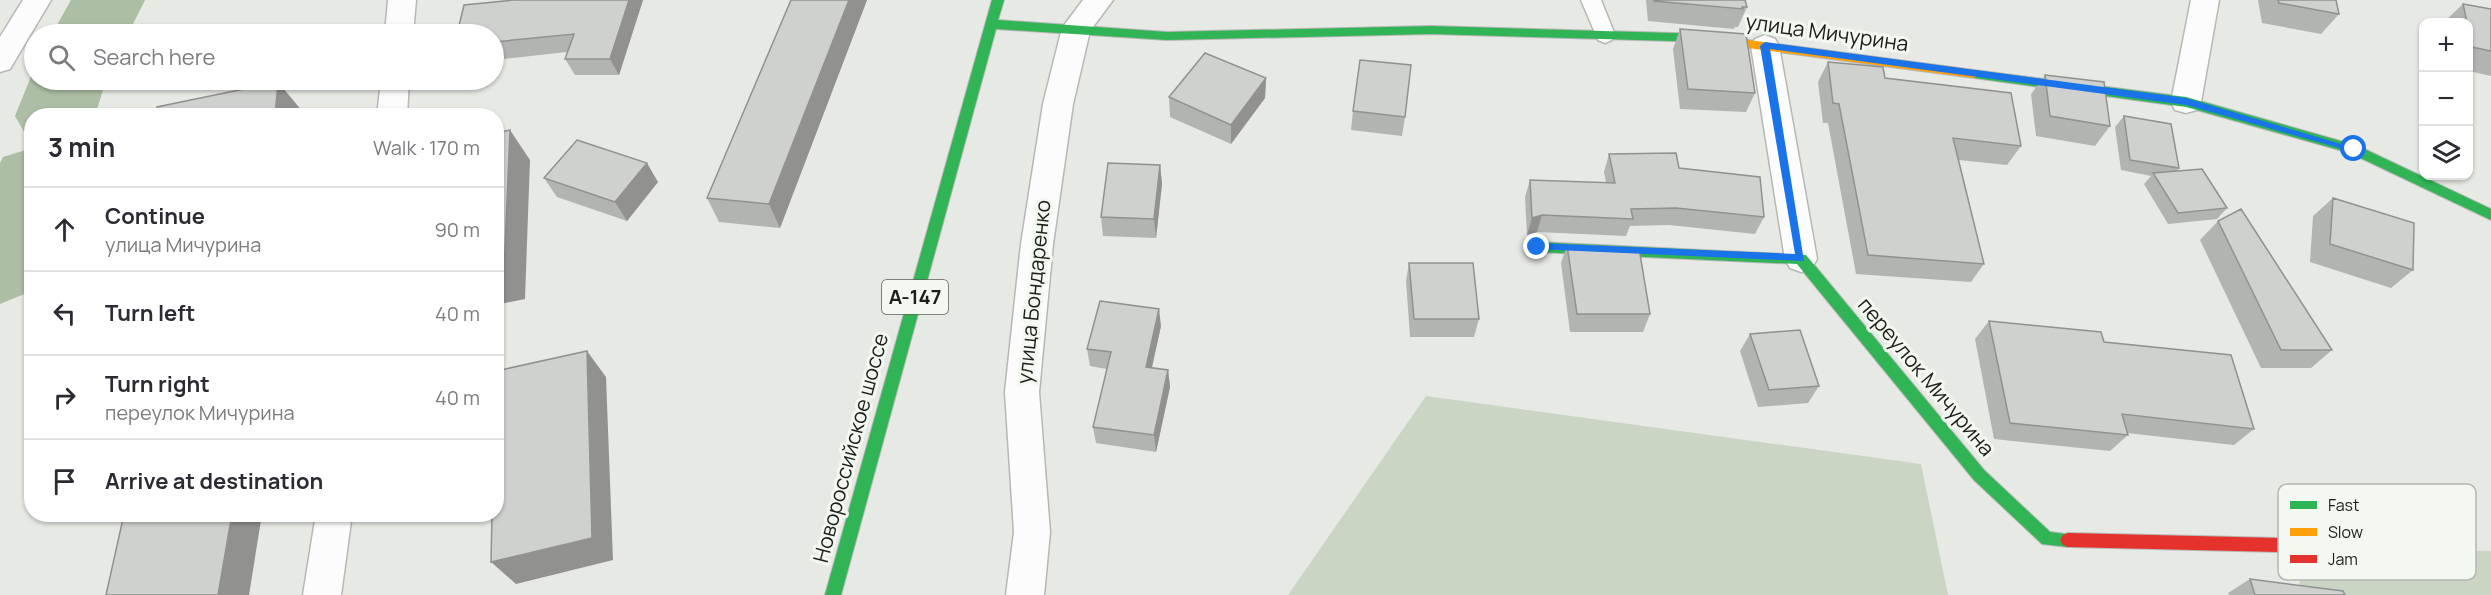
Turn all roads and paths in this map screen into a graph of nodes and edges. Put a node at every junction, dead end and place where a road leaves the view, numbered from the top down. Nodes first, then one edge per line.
1 (37, 0) edge
2 (402, 0) edge
3 (998, 0) edge
4 (1099, 0) edge
5 (1591, 0) edge
6 (2205, 0) edge
7 (400, 24) edge
8 (990, 24) junction
9 (1076, 28) junction
10 (1605, 35) junction
11 (1765, 46) junction
12 (0, 61) edge
13 (394, 90) edge
14 (2186, 102) junction
15 (393, 108) edge
16 (2491, 215) edge
17 (1537, 247) dead end
18 (1801, 259) junction
19 (333, 522) edge
20 (2278, 545) edge
21 (322, 595) edge
22 (833, 595) edge
23 (1025, 595) edge

1 - 12 street
2 - 7 street
3 - 8 main road, Новороссийское шоссе / А-147
4 - 9 street, улица Бондаренко
5 - 10 lane
6 - 14 street
8 - 9 main road, улица Мичурина
8 - 22 main road, Новороссийское шоссе / А-147
9 - 10 main road, улица Мичурина
9 - 23 street, улица Бондаренко
10 - 11 main road, улица Мичурина
11 - 14 main road, улица Мичурина
11 - 18 street
13 - 15 street
14 - 16 main road, улица Мичурина
17 - 18 main road
18 - 20 main road, переулок Мичурина
19 - 21 street

